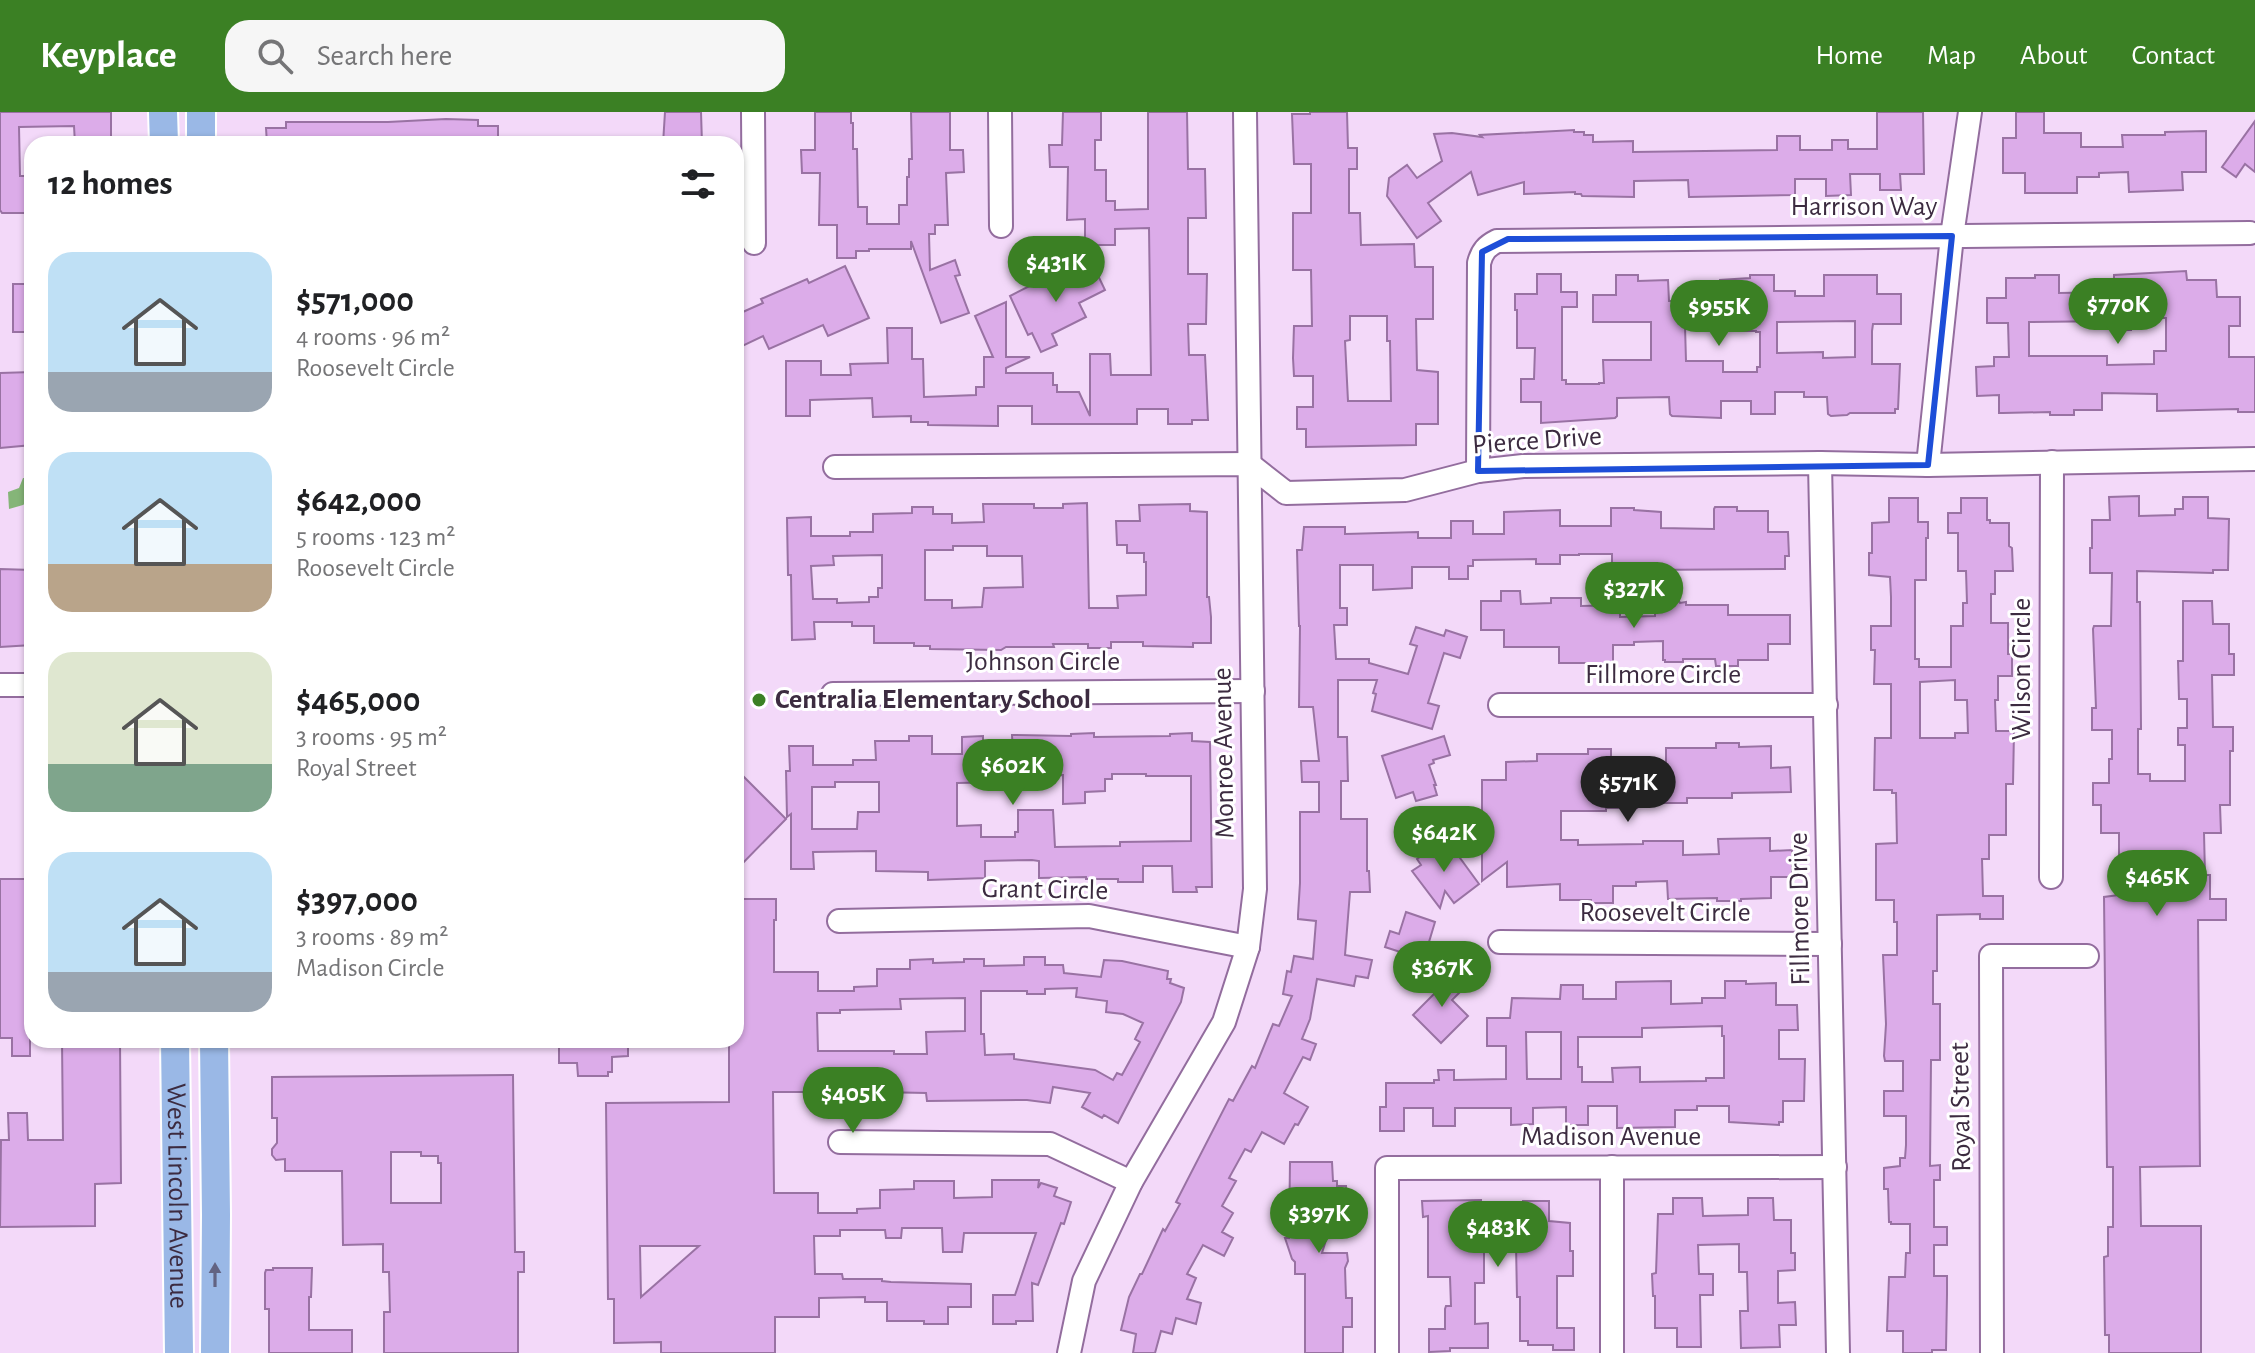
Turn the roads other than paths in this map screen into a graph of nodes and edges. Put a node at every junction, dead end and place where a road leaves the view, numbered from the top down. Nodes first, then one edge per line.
1 (163, 112) edge
2 (201, 112) edge
3 (753, 112) edge
4 (1000, 112) edge
5 (1245, 112) edge
6 (1970, 112) edge
7 (164, 136) edge
8 (201, 136) edge
9 (1001, 226) dead end
10 (2250, 233) dead end
11 (1952, 236) junction
12 (754, 243) dead end
13 (2255, 459) edge
14 (2052, 462) junction
15 (1820, 463) junction
16 (1249, 464) junction
17 (1928, 465) junction
18 (835, 467) dead end
19 (1478, 471) junction
20 (0, 685) edge
21 (24, 685) edge
22 (1253, 691) junction
23 (833, 694) dead end
24 (1500, 705) dead end
25 (1826, 705) junction
26 (2051, 877) dead end
27 (839, 921) dead end
28 (1500, 942) dead end
29 (1830, 944) junction
30 (1248, 947) junction
31 (2087, 956) dead end
32 (175, 1048) edge
33 (214, 1048) edge
34 (840, 1142) dead end
35 (1612, 1167) junction
36 (1835, 1167) junction
37 (1131, 1182) junction
38 (179, 1353) edge
39 (215, 1353) edge
40 (1069, 1353) edge
41 (1387, 1353) edge
42 (1612, 1353) edge
43 (1838, 1353) edge
44 (1992, 1353) edge

1 - 7 main road
2 - 8 main road
3 - 12 street
4 - 9 street
5 - 16 street, Monroe Avenue
6 - 11 street
10 - 11 street, Harrison Way
11 - 17 street
11 - 19 street, Harrison Way
13 - 14 street, Pierce Drive
14 - 17 street, Pierce Drive
14 - 26 street, Wilson Circle
15 - 17 street, Pierce Drive
15 - 19 street, Pierce Drive
15 - 25 street, Fillmore Drive
16 - 18 street
16 - 19 street, Pierce Drive
16 - 22 street, Monroe Avenue
20 - 21 street
22 - 23 street, Johnson Circle
22 - 30 street, Monroe Avenue
24 - 25 street, Fillmore Circle
25 - 29 street, Fillmore Drive
27 - 30 street, Grant Circle
28 - 29 street, Roosevelt Circle
29 - 36 street, Fillmore Drive
30 - 37 street, Monroe Avenue
31 - 44 street, Royal Street
32 - 38 main road, West Lincoln Avenue
39 -> 33 main road, West Lincoln Avenue
34 - 37 street
35 - 36 street, Madison Avenue
35 - 41 street, Madison Avenue
35 - 42 street
36 - 43 street, Fillmore Drive
37 - 40 street, Monroe Avenue

